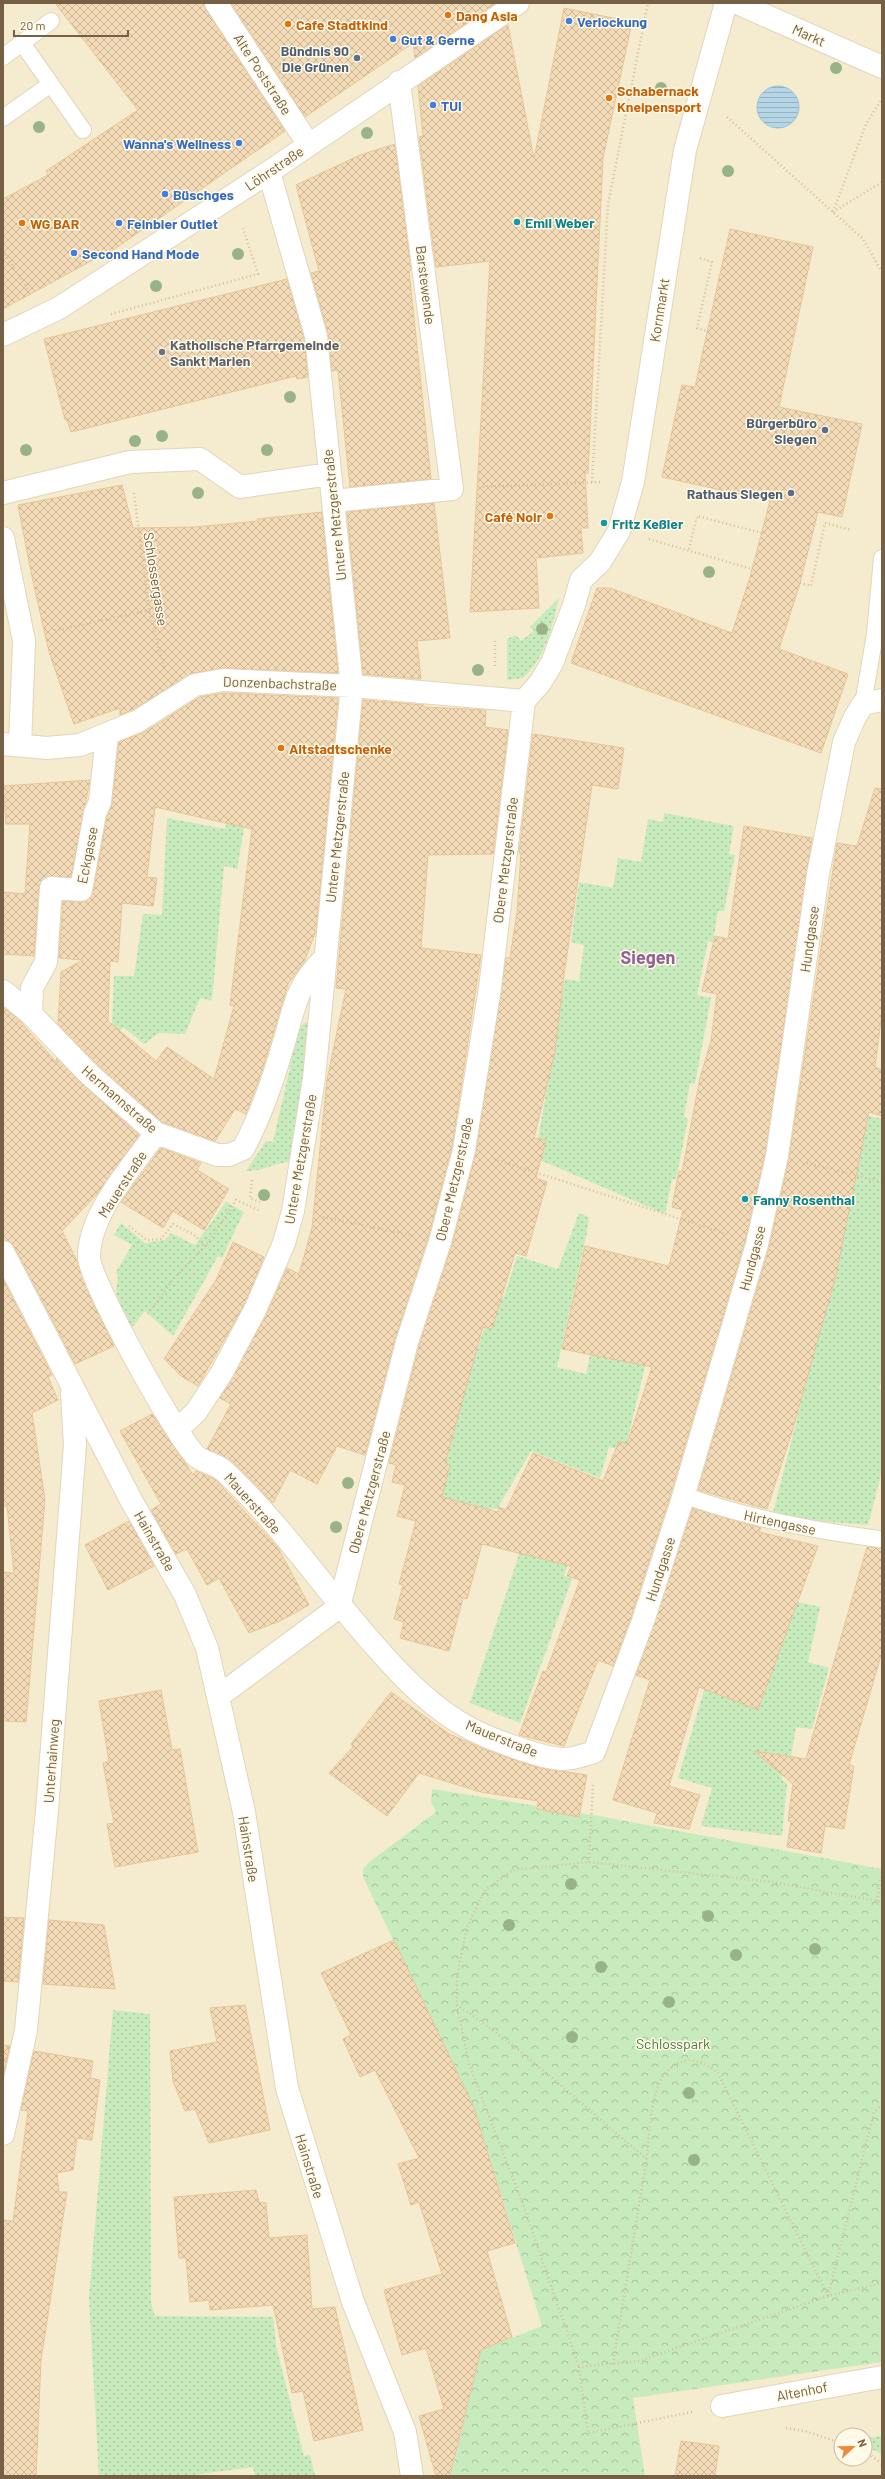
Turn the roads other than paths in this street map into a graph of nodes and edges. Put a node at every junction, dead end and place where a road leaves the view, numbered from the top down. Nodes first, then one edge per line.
1 (216, 3) edge
2 (518, 3) edge
3 (726, 3) edge
4 (737, 3) edge
5 (51, 21) dead end
6 (22, 43) junction
7 (3, 57) edge
8 (882, 67) edge
9 (399, 82) junction
10 (51, 84) junction
11 (3, 118) edge
12 (83, 130) dead end
13 (309, 145) junction
14 (269, 172) junction
15 (3, 335) edge
16 (330, 474) junction
17 (3, 493) edge
18 (333, 501) junction
19 (3, 538) edge
20 (882, 558) edge
21 (352, 686) junction
22 (524, 701) junction
23 (873, 702) edge
24 (107, 735) junction
25 (12, 745) edge
26 (324, 959) junction
27 (3, 991) edge
28 (31, 1014) junction
29 (156, 1133) junction
30 (3, 1252) edge
31 (71, 1385) junction
32 (177, 1430) junction
33 (683, 1495) junction
34 (879, 1539) dead end
35 (339, 1606) junction
36 (219, 1696) junction
37 (594, 1752) joint
38 (3, 2134) edge
39 (882, 2377) edge
40 (722, 2406) dead end
41 (412, 2476) edge

1 - 13 street, Alte Poststraße
2 - 9 street, Löhrstraße
3 - 22 street, Kornmarkt
4 - 8 street, Markt
5 - 6 lane
6 - 7 lane
6 - 10 lane
9 - 13 street, Löhrstraße
9 - 18 street, Barstewende
10 - 11 lane
10 - 12 lane
13 - 14 street, Löhrstraße
14 - 15 street, Löhrstraße
14 - 16 street, Untere Metzgerstraße
16 - 17 street
16 - 18 street, Untere Metzgerstraße
18 - 21 street, Untere Metzgerstraße
19 - 25 street
20 - 23 lane
21 - 22 street, Donzenbachstraße
21 - 24 street, Donzenbachstraße
21 - 26 street, Untere Metzgerstraße
22 - 35 street, Obere Metzgerstraße
23 - 33 street, Hundgasse
24 - 25 street, Donzenbachstraße
24 - 28 street, Eckgasse
26 - 29 street, Hermannstraße
26 - 32 street, Untere Metzgerstraße
27 - 28 street, Hermannstraße
28 - 29 street, Hermannstraße
29 - 32 street, Mauerstraße
30 - 31 street, Hainstraße
31 - 36 street, Hainstraße
31 - 38 street, Unterhainweg
32 - 35 street, Mauerstraße
33 - 34 lane, Hirtengasse
33 - 37 street, Hundgasse
35 - 36 street
35 - 37 street, Mauerstraße
36 - 41 street, Hainstraße
39 - 40 street, Altenhof

